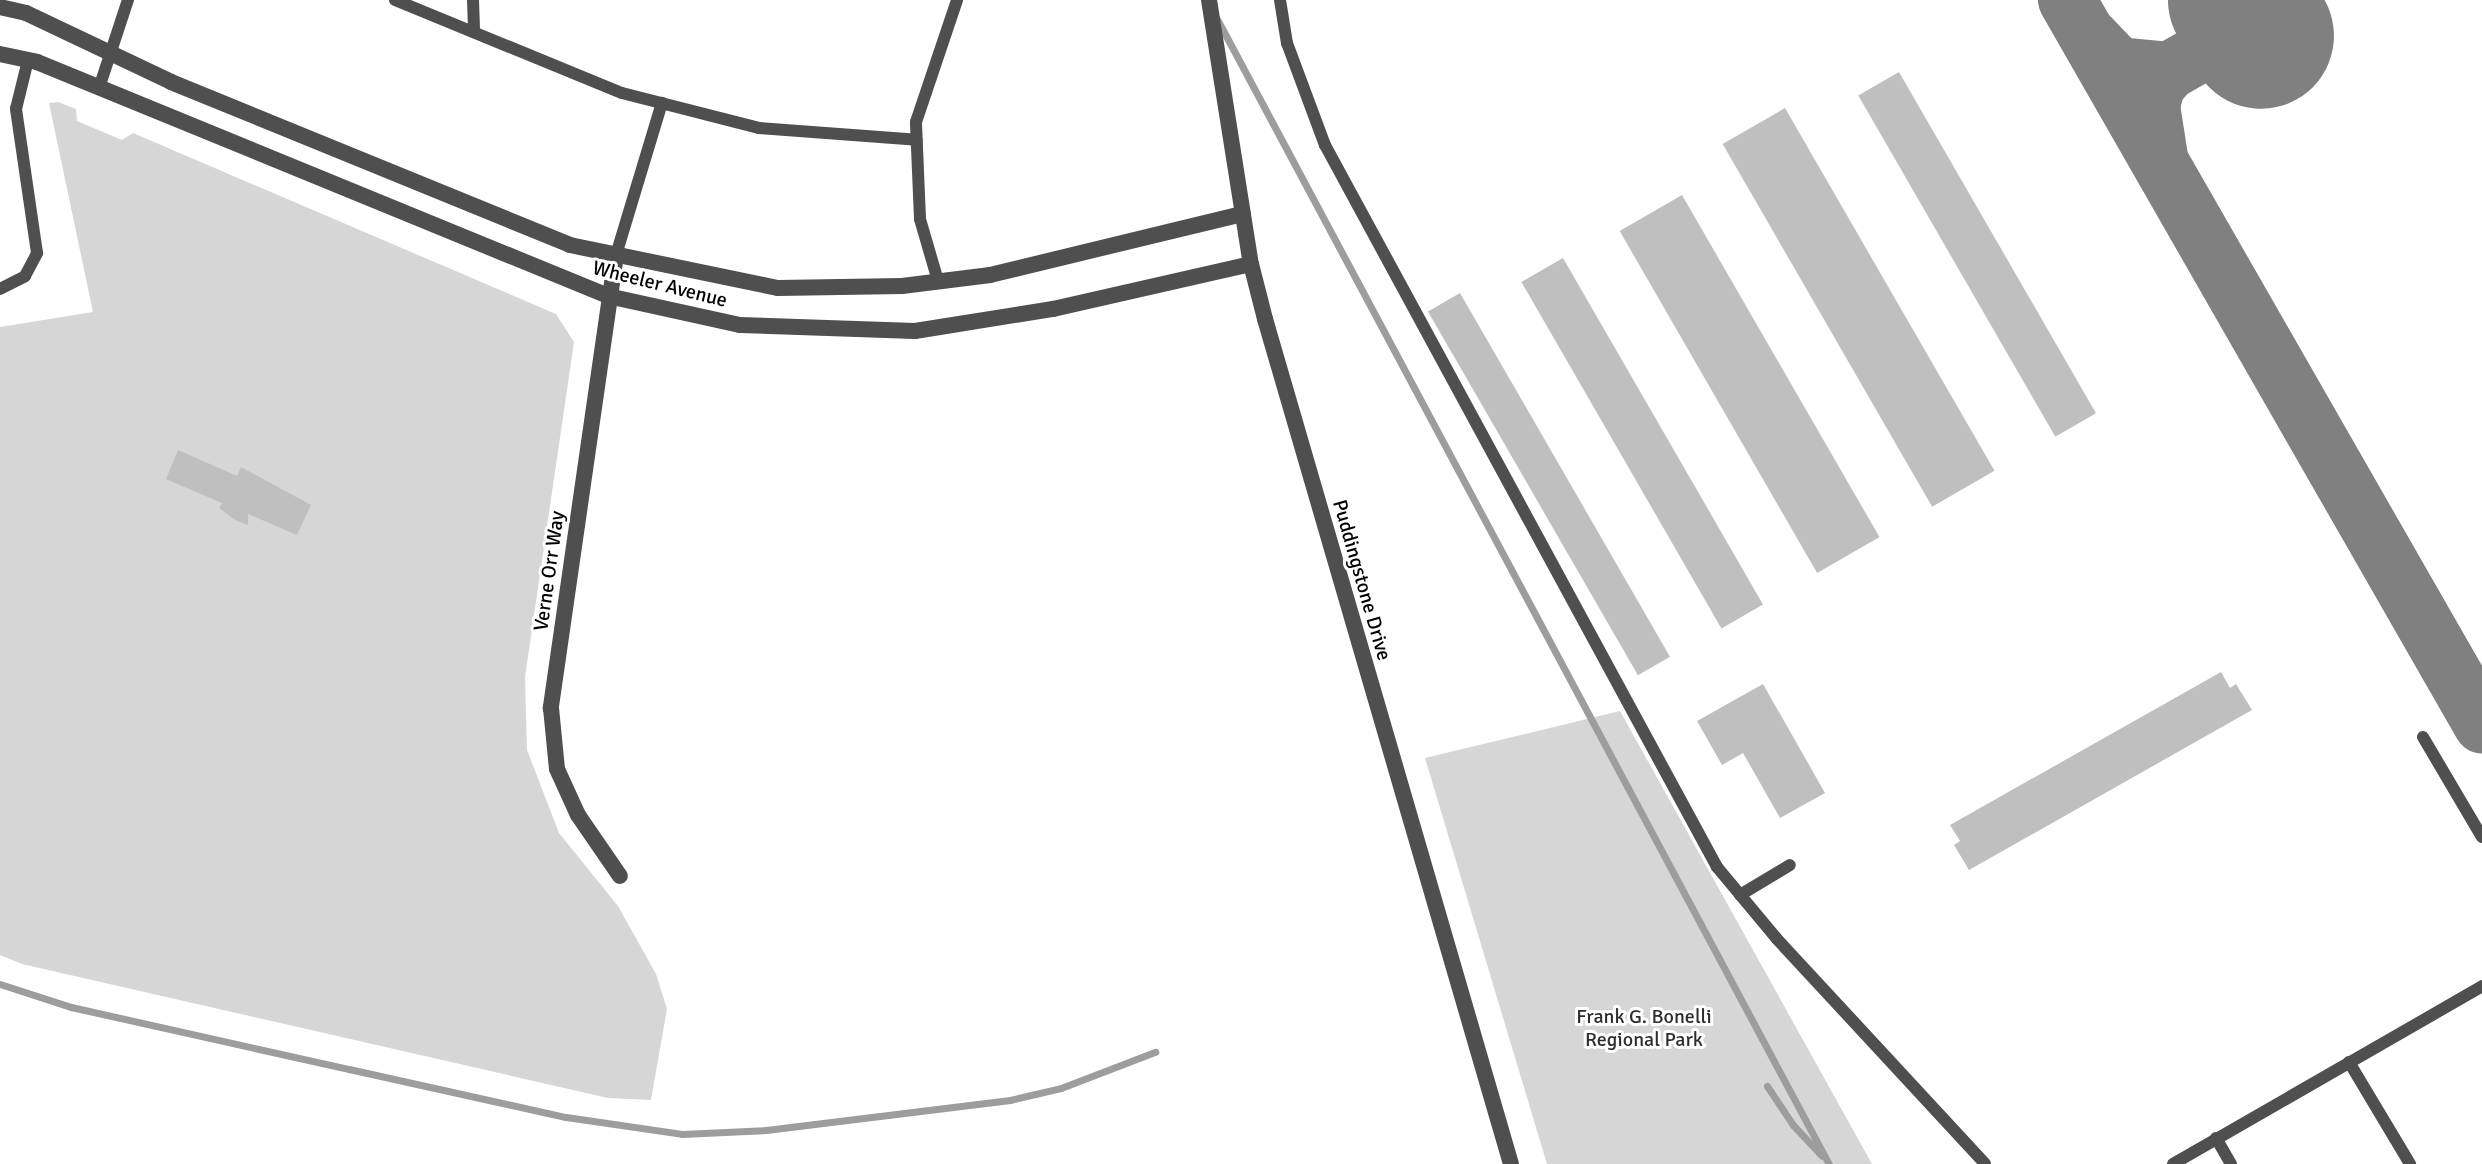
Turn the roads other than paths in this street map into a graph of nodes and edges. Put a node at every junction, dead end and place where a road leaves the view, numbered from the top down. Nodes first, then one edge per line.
1 (128, 0) edge
2 (395, 0) edge
3 (473, 0) edge
4 (957, 0) edge
5 (1209, 0) edge
6 (1280, 0) edge
7 (0, 7) edge
8 (474, 32) junction
9 (0, 54) edge
10 (112, 54) junction
11 (28, 60) junction
12 (99, 88) junction
13 (662, 103) junction
14 (917, 140) junction
15 (1243, 214) junction
16 (616, 255) junction
17 (1251, 264) junction
18 (938, 281) junction
19 (0, 289) edge
20 (608, 296) junction
21 (2423, 737) dead end
22 (2482, 837) edge
23 (1790, 865) dead end
24 (620, 876) dead end
25 (1740, 895) junction
26 (2482, 986) edge
27 (2349, 1062) junction
28 (2216, 1138) junction
29 (1511, 1164) edge
30 (1985, 1164) edge
31 (2173, 1164) edge
32 (2231, 1164) edge
33 (2409, 1164) edge

1 - 10 lane
2 - 8 lane
3 - 8 lane
4 - 14 lane
5 - 15 street, Puddingstone Drive
6 - 25 lane
7 - 10 street, Wheeler Avenue
8 - 13 lane
9 - 11 street, Wheeler Avenue
10 - 12 lane
10 - 16 street, Wheeler Avenue
11 - 12 street, Wheeler Avenue
11 - 19 lane
12 - 20 street, Wheeler Avenue
13 - 14 lane
13 - 16 lane
14 - 18 lane
15 - 17 street, Puddingstone Drive
15 - 18 street, Wheeler Avenue
16 - 18 street, Wheeler Avenue
16 - 20 street, Verne Orr Way
17 - 20 street, Wheeler Avenue
17 - 29 street, Puddingstone Drive
20 - 24 street, Verne Orr Way
21 - 22 lane
23 - 25 lane
25 - 30 lane
26 - 27 lane
27 - 28 lane
27 - 33 lane
28 - 31 lane
28 - 32 lane

